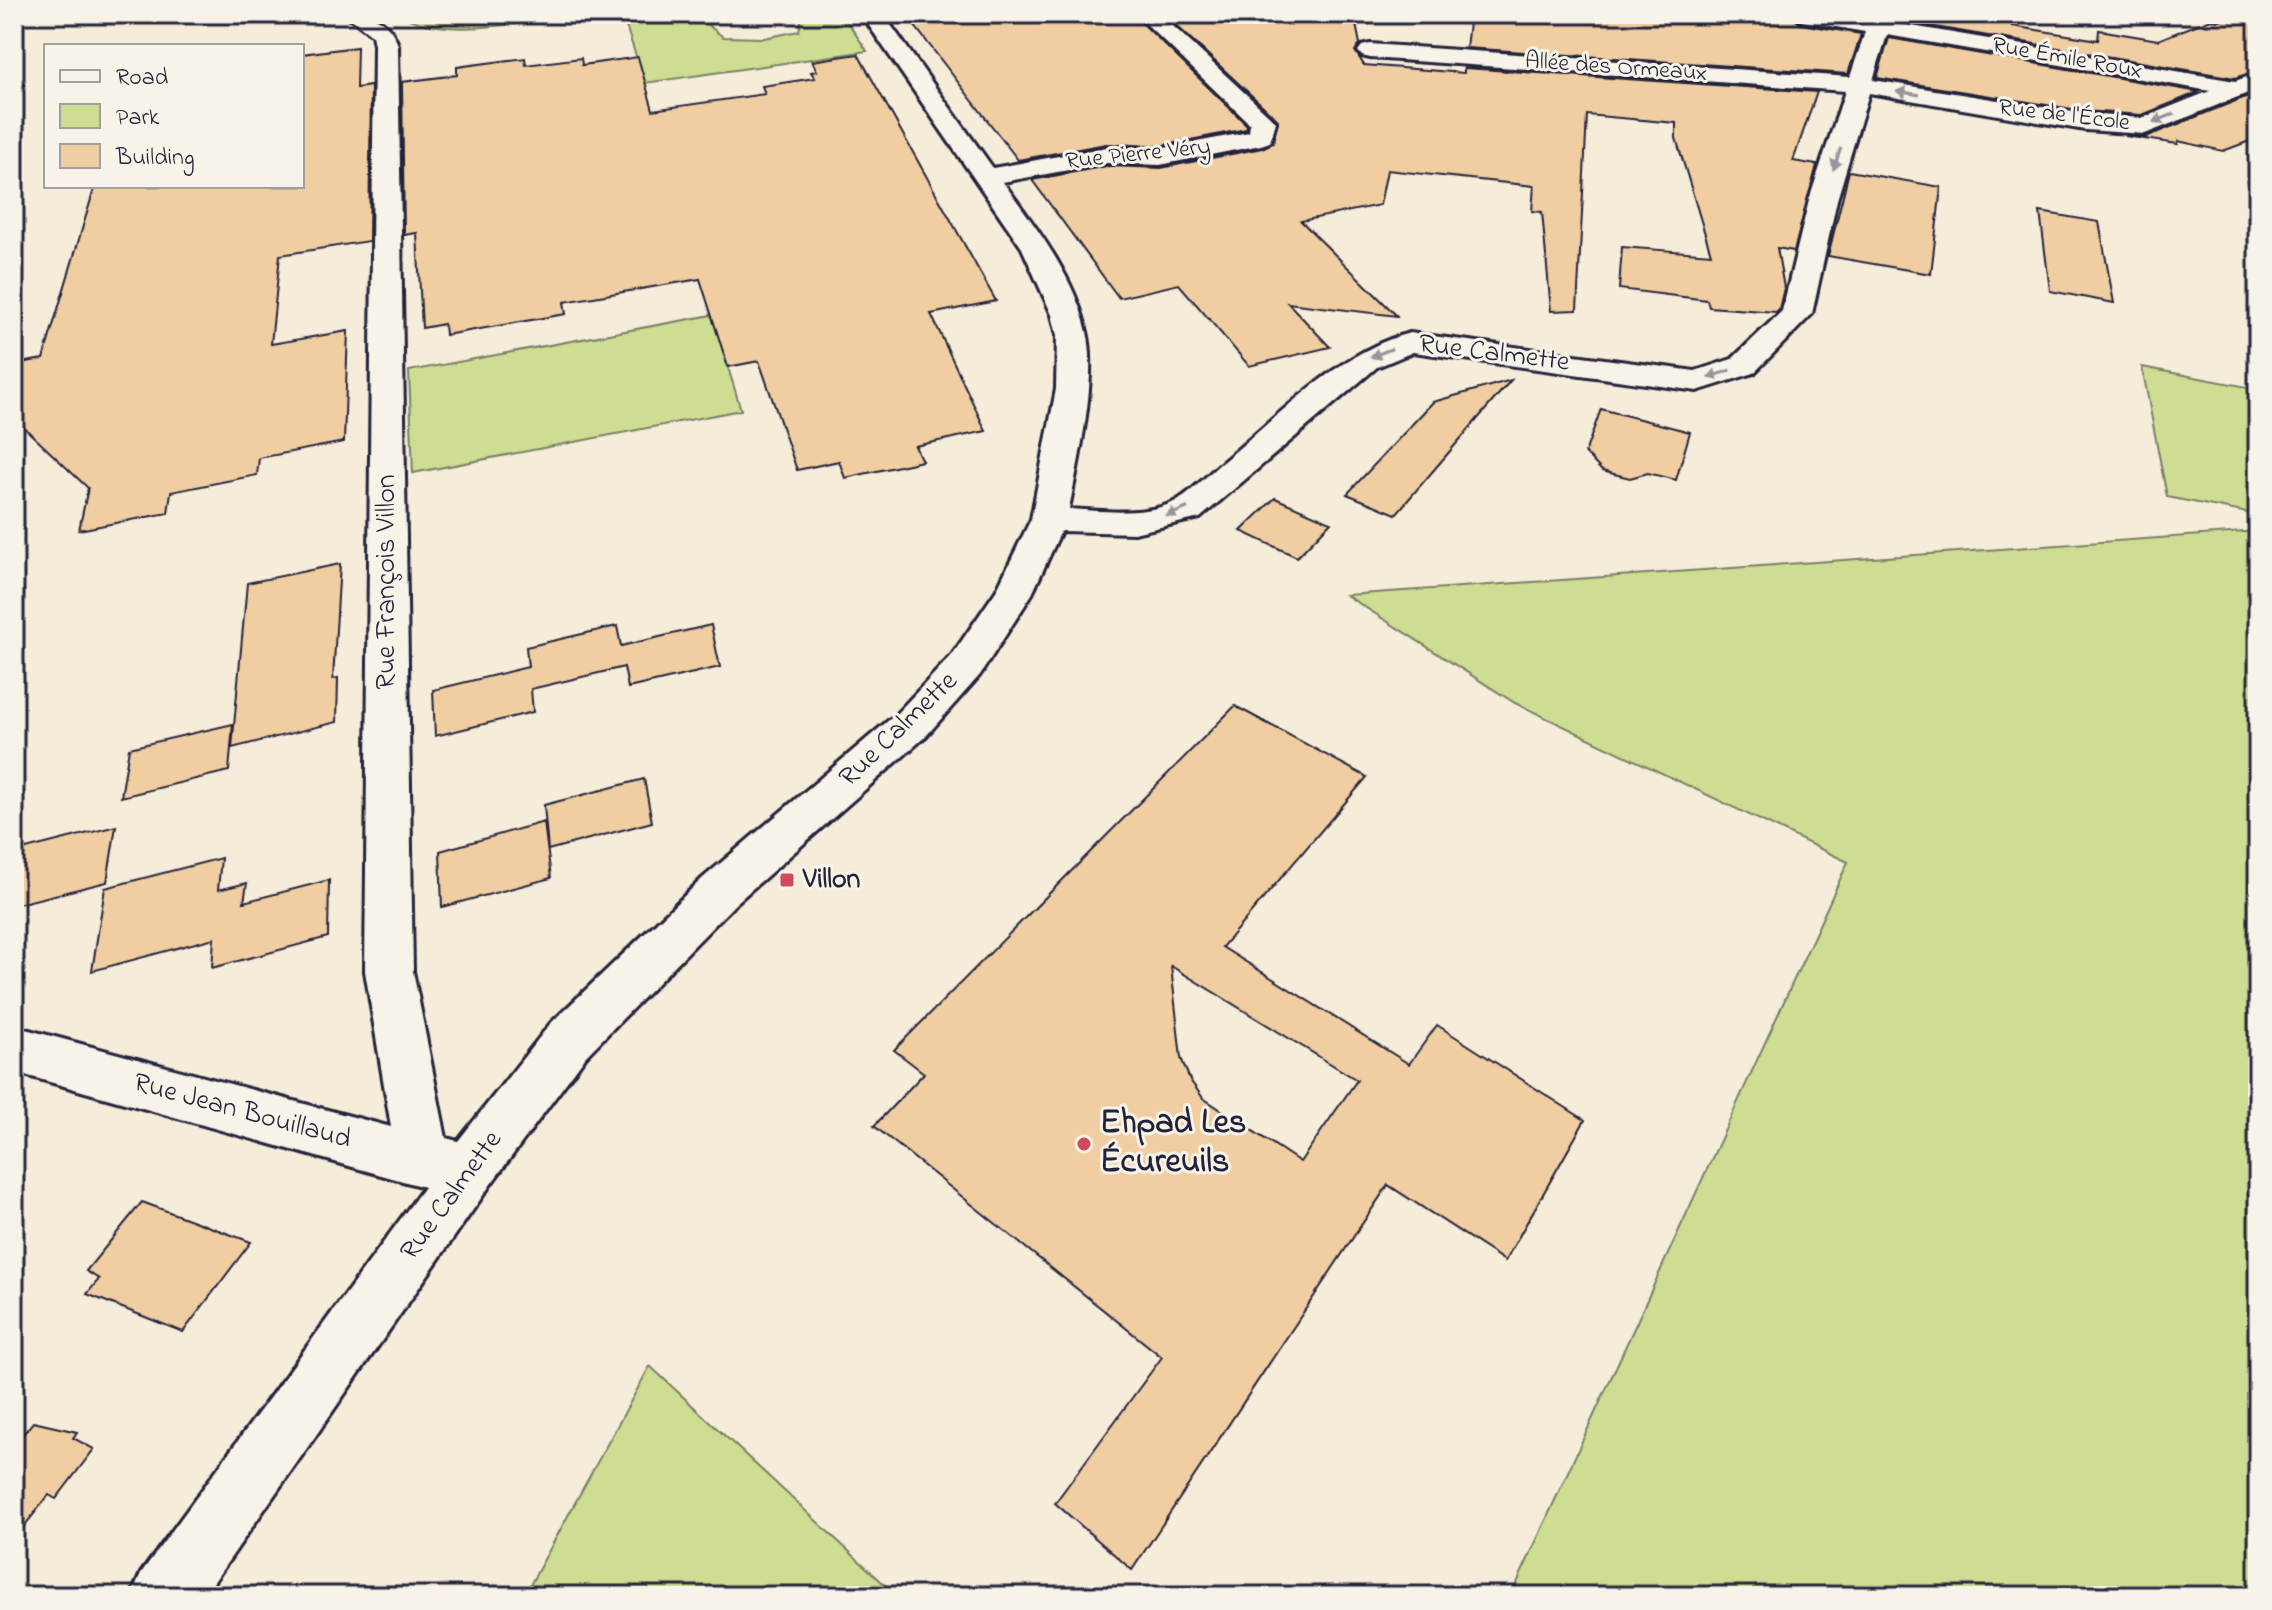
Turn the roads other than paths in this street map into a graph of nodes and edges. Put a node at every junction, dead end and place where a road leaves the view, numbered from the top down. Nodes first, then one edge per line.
1 (356, 14) edge
2 (872, 14) edge
3 (1147, 14) edge
4 (1802, 14) edge
5 (1878, 27) junction
6 (1370, 51) dead end
7 (2247, 84) edge
8 (1862, 85) junction
9 (986, 177) junction
10 (1049, 519) junction
11 (14, 1049) edge
12 (448, 1164) junction
13 (164, 1596) edge

1 - 12 street, Rue François Villon
2 - 9 street
3 - 9 street, Rue Pierre Véry
4 - 5 street, Rue Émile Roux
5 - 7 street, Rue Émile Roux
5 - 8 street, Rue Calmette
6 - 8 street, Allée des Ormeaux
7 -> 8 street, Rue de l'École
8 -> 10 street, Rue Calmette
9 - 10 street
10 - 12 street, Rue Calmette
11 - 12 street, Rue Jean Bouillaud
12 - 13 street, Rue Calmette

